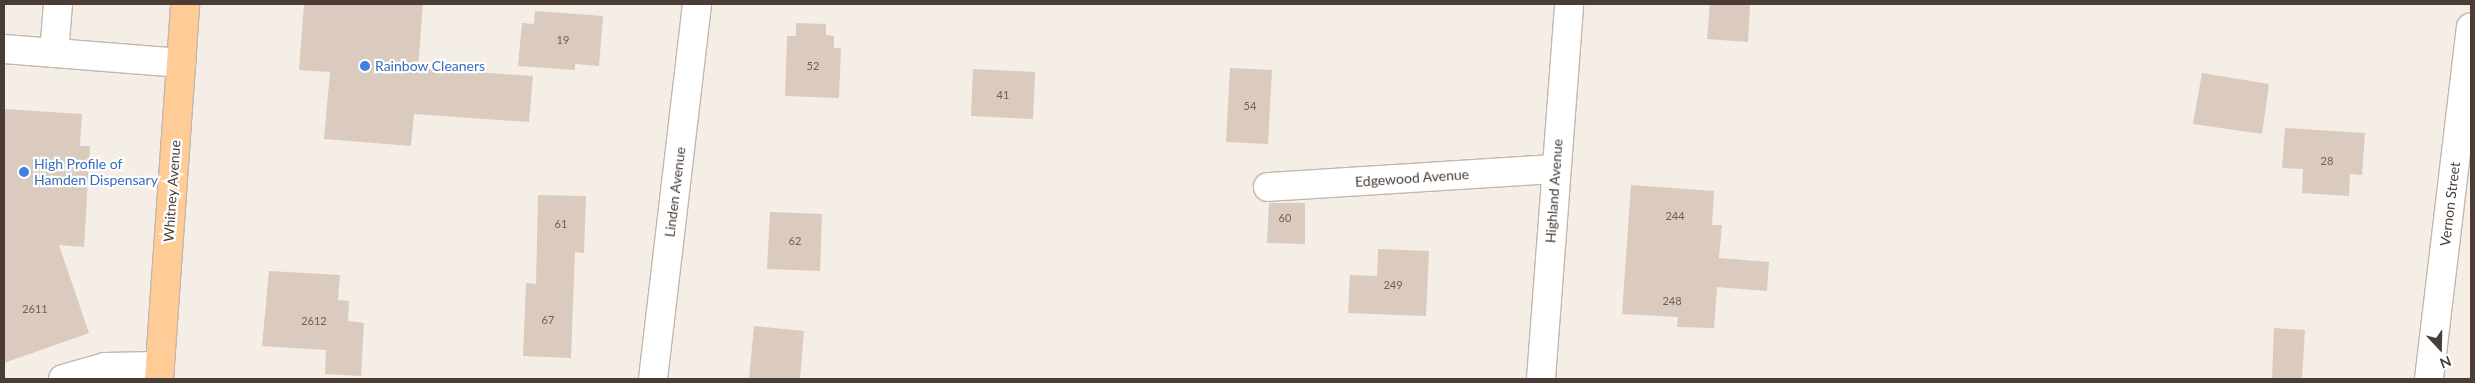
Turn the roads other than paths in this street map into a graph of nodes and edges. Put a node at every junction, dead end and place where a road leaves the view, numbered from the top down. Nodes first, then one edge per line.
1 (58, 4) edge
2 (185, 4) edge
3 (697, 4) edge
4 (1569, 4) edge
5 (2471, 28) edge
6 (4, 49) edge
7 (54, 53) junction
8 (181, 63) junction
9 (1555, 169) junction
10 (1268, 187) dead end
11 (160, 373) edge
12 (98, 374) edge
13 (63, 379) edge
14 (653, 379) edge
15 (1541, 379) edge
16 (2429, 379) edge

1 - 7 street
2 - 8 main road, Whitney Avenue
3 - 14 street, Linden Avenue
4 - 9 street, Highland Avenue
5 - 16 street, Vernon Street
6 - 7 street
7 - 8 street
8 - 11 main road, Whitney Avenue
9 - 10 street, Edgewood Avenue
9 - 15 street, Highland Avenue
11 - 12 street
12 - 13 street

